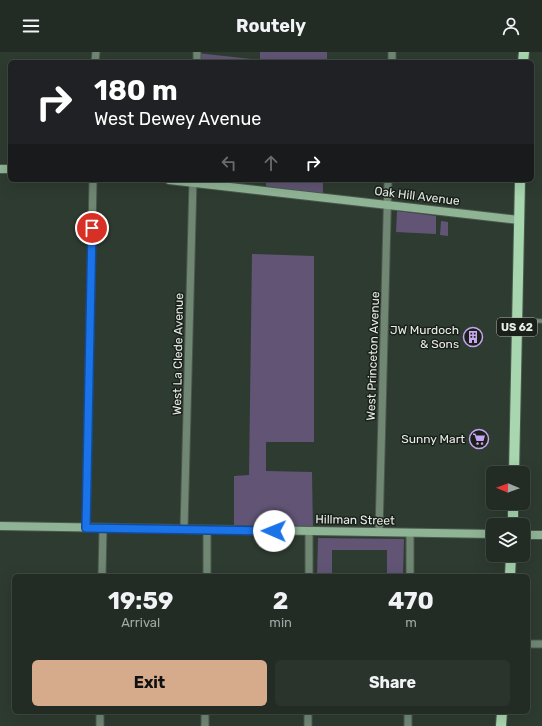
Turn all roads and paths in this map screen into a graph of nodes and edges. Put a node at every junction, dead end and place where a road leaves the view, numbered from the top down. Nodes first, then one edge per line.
1 (93, 182) edge
2 (193, 182) edge
3 (201, 182) edge
4 (388, 182) edge
5 (520, 182) edge
6 (388, 205) junction
7 (519, 220) junction
8 (517, 320) junction
9 (542, 321) edge
10 (514, 466) edge
11 (0, 526) edge
12 (86, 528) junction
13 (103, 528) junction
14 (184, 529) junction
15 (207, 530) junction
16 (309, 531) junction
17 (379, 532) junction
18 (410, 533) junction
19 (486, 534) edge
20 (530, 535) edge
21 (542, 535) edge
22 (511, 562) edge
23 (102, 574) edge
24 (207, 574) edge
25 (309, 574) edge
26 (410, 574) edge
27 (510, 574) edge
28 (530, 644) edge
29 (542, 644) edge
30 (100, 714) edge
31 (205, 714) edge
32 (308, 714) edge
33 (408, 714) edge
34 (502, 714) edge
35 (100, 726) edge
36 (205, 726) edge
37 (308, 726) edge
38 (408, 726) edge
39 (501, 726) edge

1 - 12 street
2 - 14 street, West La Clede Avenue
3 - 6 street, Oak Hill Avenue
4 - 6 street, West Princeton Avenue
5 - 7 main road, US 62
6 - 7 street, Oak Hill Avenue
6 - 17 street, West Princeton Avenue
7 - 8 main road, US 62
8 - 9 lane
8 - 10 main road, US 62
11 - 12 street, Hillman Street
12 - 13 street, Hillman Street
13 - 14 street, Hillman Street
13 - 23 street
14 - 15 street, Hillman Street
15 - 16 street, Hillman Street
15 - 24 street
16 - 17 street, Hillman Street
16 - 25 street
17 - 18 street, Hillman Street
18 - 19 street, Hillman Street
18 - 26 street
20 - 21 street
22 - 27 main road
28 - 29 street
30 - 35 street
31 - 36 street
32 - 37 street
33 - 38 street
34 - 39 main road

